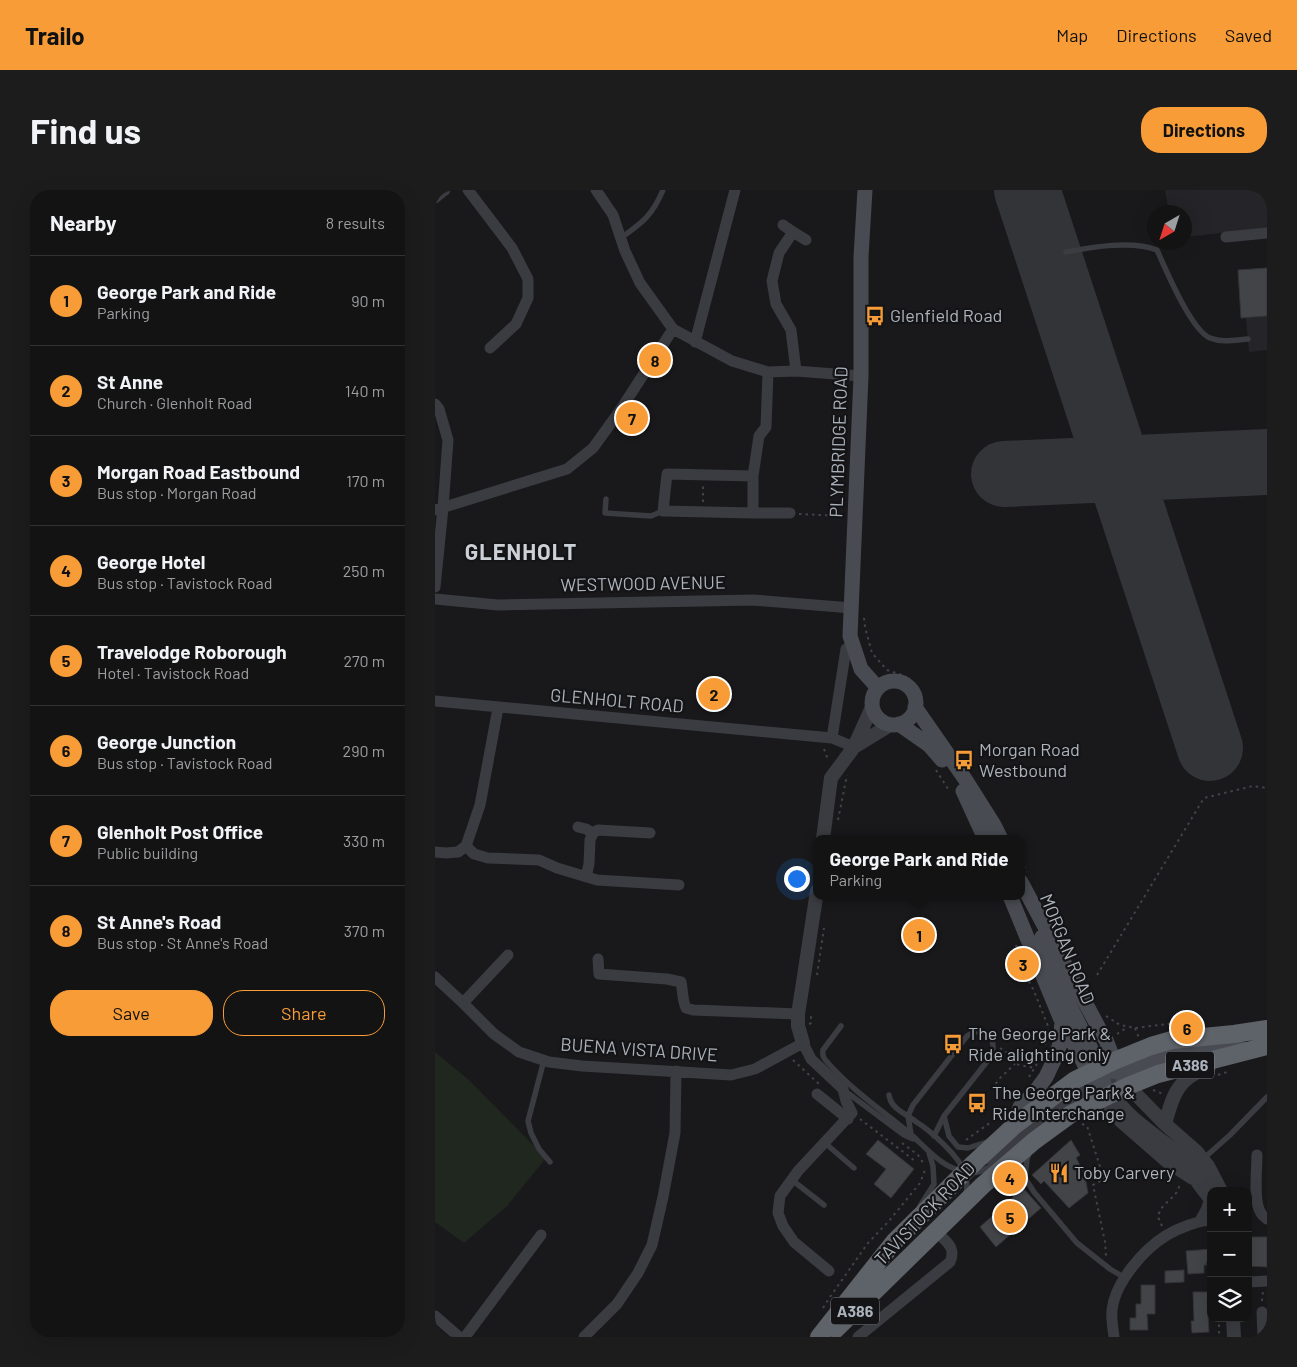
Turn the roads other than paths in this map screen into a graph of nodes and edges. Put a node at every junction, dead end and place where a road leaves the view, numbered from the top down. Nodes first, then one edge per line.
1 (445, 190) edge
2 (468, 190) edge
3 (596, 190) edge
4 (663, 190) edge
5 (735, 190) edge
6 (865, 190) edge
7 (435, 198) edge
8 (783, 225) dead end
9 (793, 232) junction
10 (1267, 233) edge
11 (1226, 237) dead end
12 (621, 238) junction
13 (806, 240) dead end
14 (1066, 252) dead end
15 (673, 329) junction
16 (1248, 339) dead end
17 (695, 342) junction
18 (490, 348) dead end
19 (795, 371) junction
20 (768, 372) junction
21 (861, 376) junction
22 (435, 404) edge
23 (753, 476) junction
24 (606, 499) dead end
25 (439, 509) edge
26 (663, 511) junction
27 (753, 513) junction
28 (790, 514) road end
29 (435, 587) edge
30 (435, 598) edge
31 (852, 608) junction
32 (845, 649) dead end
33 (877, 688) junction
34 (435, 702) edge
35 (918, 702) junction
36 (872, 707) junction
37 (498, 708) junction
38 (894, 724) junction
39 (832, 738) junction
40 (854, 747) junction
41 (578, 827) dead end
42 (593, 833) junction
43 (650, 833) dead end
44 (824, 835) edge
45 (983, 835) edge
46 (999, 835) edge
47 (466, 846) junction
48 (435, 852) edge
49 (586, 877) junction
50 (679, 885) dead end
51 (1025, 894) edge
52 (816, 900) edge
53 (1012, 900) edge
54 (508, 955) dead end
55 (598, 959) dead end
56 (435, 977) edge
57 (463, 1003) junction
58 (798, 1014) junction
59 (1062, 1022) junction
60 (841, 1026) dead end
61 (1267, 1029) edge
62 (803, 1043) junction
63 (1261, 1048) edge
64 (544, 1060) junction
65 (676, 1071) junction
66 (1106, 1078) junction
67 (843, 1089) junction
68 (817, 1094) dead end
69 (889, 1095) dead end
70 (1267, 1097) edge
71 (850, 1116) junction
72 (908, 1116) junction
73 (944, 1116) junction
74 (1170, 1128) junction
75 (1009, 1130) junction
76 (911, 1134) junction
77 (934, 1136) junction
78 (918, 1140) junction
79 (1034, 1142) junction
80 (825, 1143) junction
81 (929, 1153) junction
82 (1257, 1155) dead end
83 (1203, 1159) junction
84 (550, 1162) dead end
85 (853, 1168) dead end
86 (969, 1168) junction
87 (792, 1180) junction
88 (1210, 1187) edge
89 (1219, 1187) edge
90 (1207, 1195) edge
91 (965, 1202) junction
92 (824, 1204) dead end
93 (1207, 1208) edge
94 (1267, 1219) edge
95 (1205, 1221) edge
96 (929, 1226) junction
97 (905, 1230) junction
98 (541, 1235) dead end
99 (829, 1271) dead end
100 (1125, 1278) junction
101 (1265, 1281) edge
102 (1252, 1282) edge
103 (1262, 1312) road end
104 (435, 1316) edge
105 (1233, 1322) edge
106 (459, 1337) edge
107 (465, 1337) edge
108 (584, 1337) edge
109 (819, 1337) edge
110 (826, 1337) edge
111 (858, 1337) edge
112 (1114, 1337) edge
113 (1234, 1337) edge
114 (1263, 1337) edge

1 - 7 street
2 - 18 street
3 - 12 street
4 - 12 lane
5 - 17 street
6 - 21 main road, PLYMBRIDGE ROAD
8 - 9 street
9 - 13 street
9 - 19 street
10 - 11 street
12 - 15 street
14 - 16 lane
15 - 17 street
15 - 25 street
17 - 20 street
19 - 20 street
19 - 21 street
20 - 23 street
21 - 31 main road, PLYMBRIDGE ROAD
22 - 25 street
23 - 26 street
23 - 27 street
24 - 26 lane
25 - 29 street
26 - 27 street
27 - 28 street
30 - 31 street, WESTWOOD AVENUE
31 - 33 main road, PLYMBRIDGE ROAD
32 - 39 street
33 - 35 main road
33 - 36 main road
34 - 37 street, GLENHOLT ROAD
35 - 38 main road
35 - 46 main road
36 - 38 main road
36 - 40 street
37 - 39 street, GLENHOLT ROAD
37 - 47 street
38 - 40 street
38 - 45 main road
39 - 40 street, GLENHOLT ROAD
40 - 44 street
41 - 42 street
42 - 43 street
42 - 49 street
47 - 48 street
47 - 49 street
49 - 50 street
51 - 66 main road, MORGAN ROAD
52 - 58 street
53 - 59 main road, MORGAN ROAD
54 - 57 street
55 - 58 street
56 - 57 street, BUENA VISTA DRIVE
57 - 64 street, BUENA VISTA DRIVE
58 - 62 street
59 - 66 main road, MORGAN ROAD
59 - 75 main road
60 - 76 lane
61 - 66 highway, TAVISTOCK ROAD / A386
62 - 65 street, BUENA VISTA DRIVE
62 - 67 street
63 - 66 highway, TAVISTOCK ROAD / A386
63 - 74 street
64 - 65 street, BUENA VISTA DRIVE
64 - 84 lane
65 - 108 street
66 - 74 street
66 - 75 highway, TAVISTOCK ROAD / A386
66 - 79 highway, TAVISTOCK ROAD / A386
66 - 86 street
66 - 90 street
67 - 71 street
67 - 78 lane
68 - 71 street
69 - 72 lane
70 - 83 lane
71 - 80 street
72 - 73 lane
72 - 76 lane
72 - 77 lane
73 - 75 lane
73 - 77 lane
74 - 83 street
74 - 88 street
75 - 86 highway, TAVISTOCK ROAD / A386
76 - 78 lane
77 - 86 lane
78 - 81 lane
79 - 86 lane
79 - 91 highway, TAVISTOCK ROAD / A386
79 - 100 lane
80 - 85 lane
80 - 87 street
81 - 86 lane
81 - 97 lane
82 - 94 street
83 - 89 street
86 - 91 lane
86 - 97 highway, TAVISTOCK ROAD / A386
87 - 92 lane
87 - 99 street
91 - 96 highway, TAVISTOCK ROAD / A386
93 - 95 street
95 - 100 street
96 - 97 lane
96 - 110 highway, TAVISTOCK ROAD / A386
96 - 111 street, TAVISTOCK ROAD
97 - 109 highway, TAVISTOCK ROAD / A386
98 - 107 street
100 - 112 street
101 - 102 street
103 - 114 street
104 - 106 street
105 - 113 street

